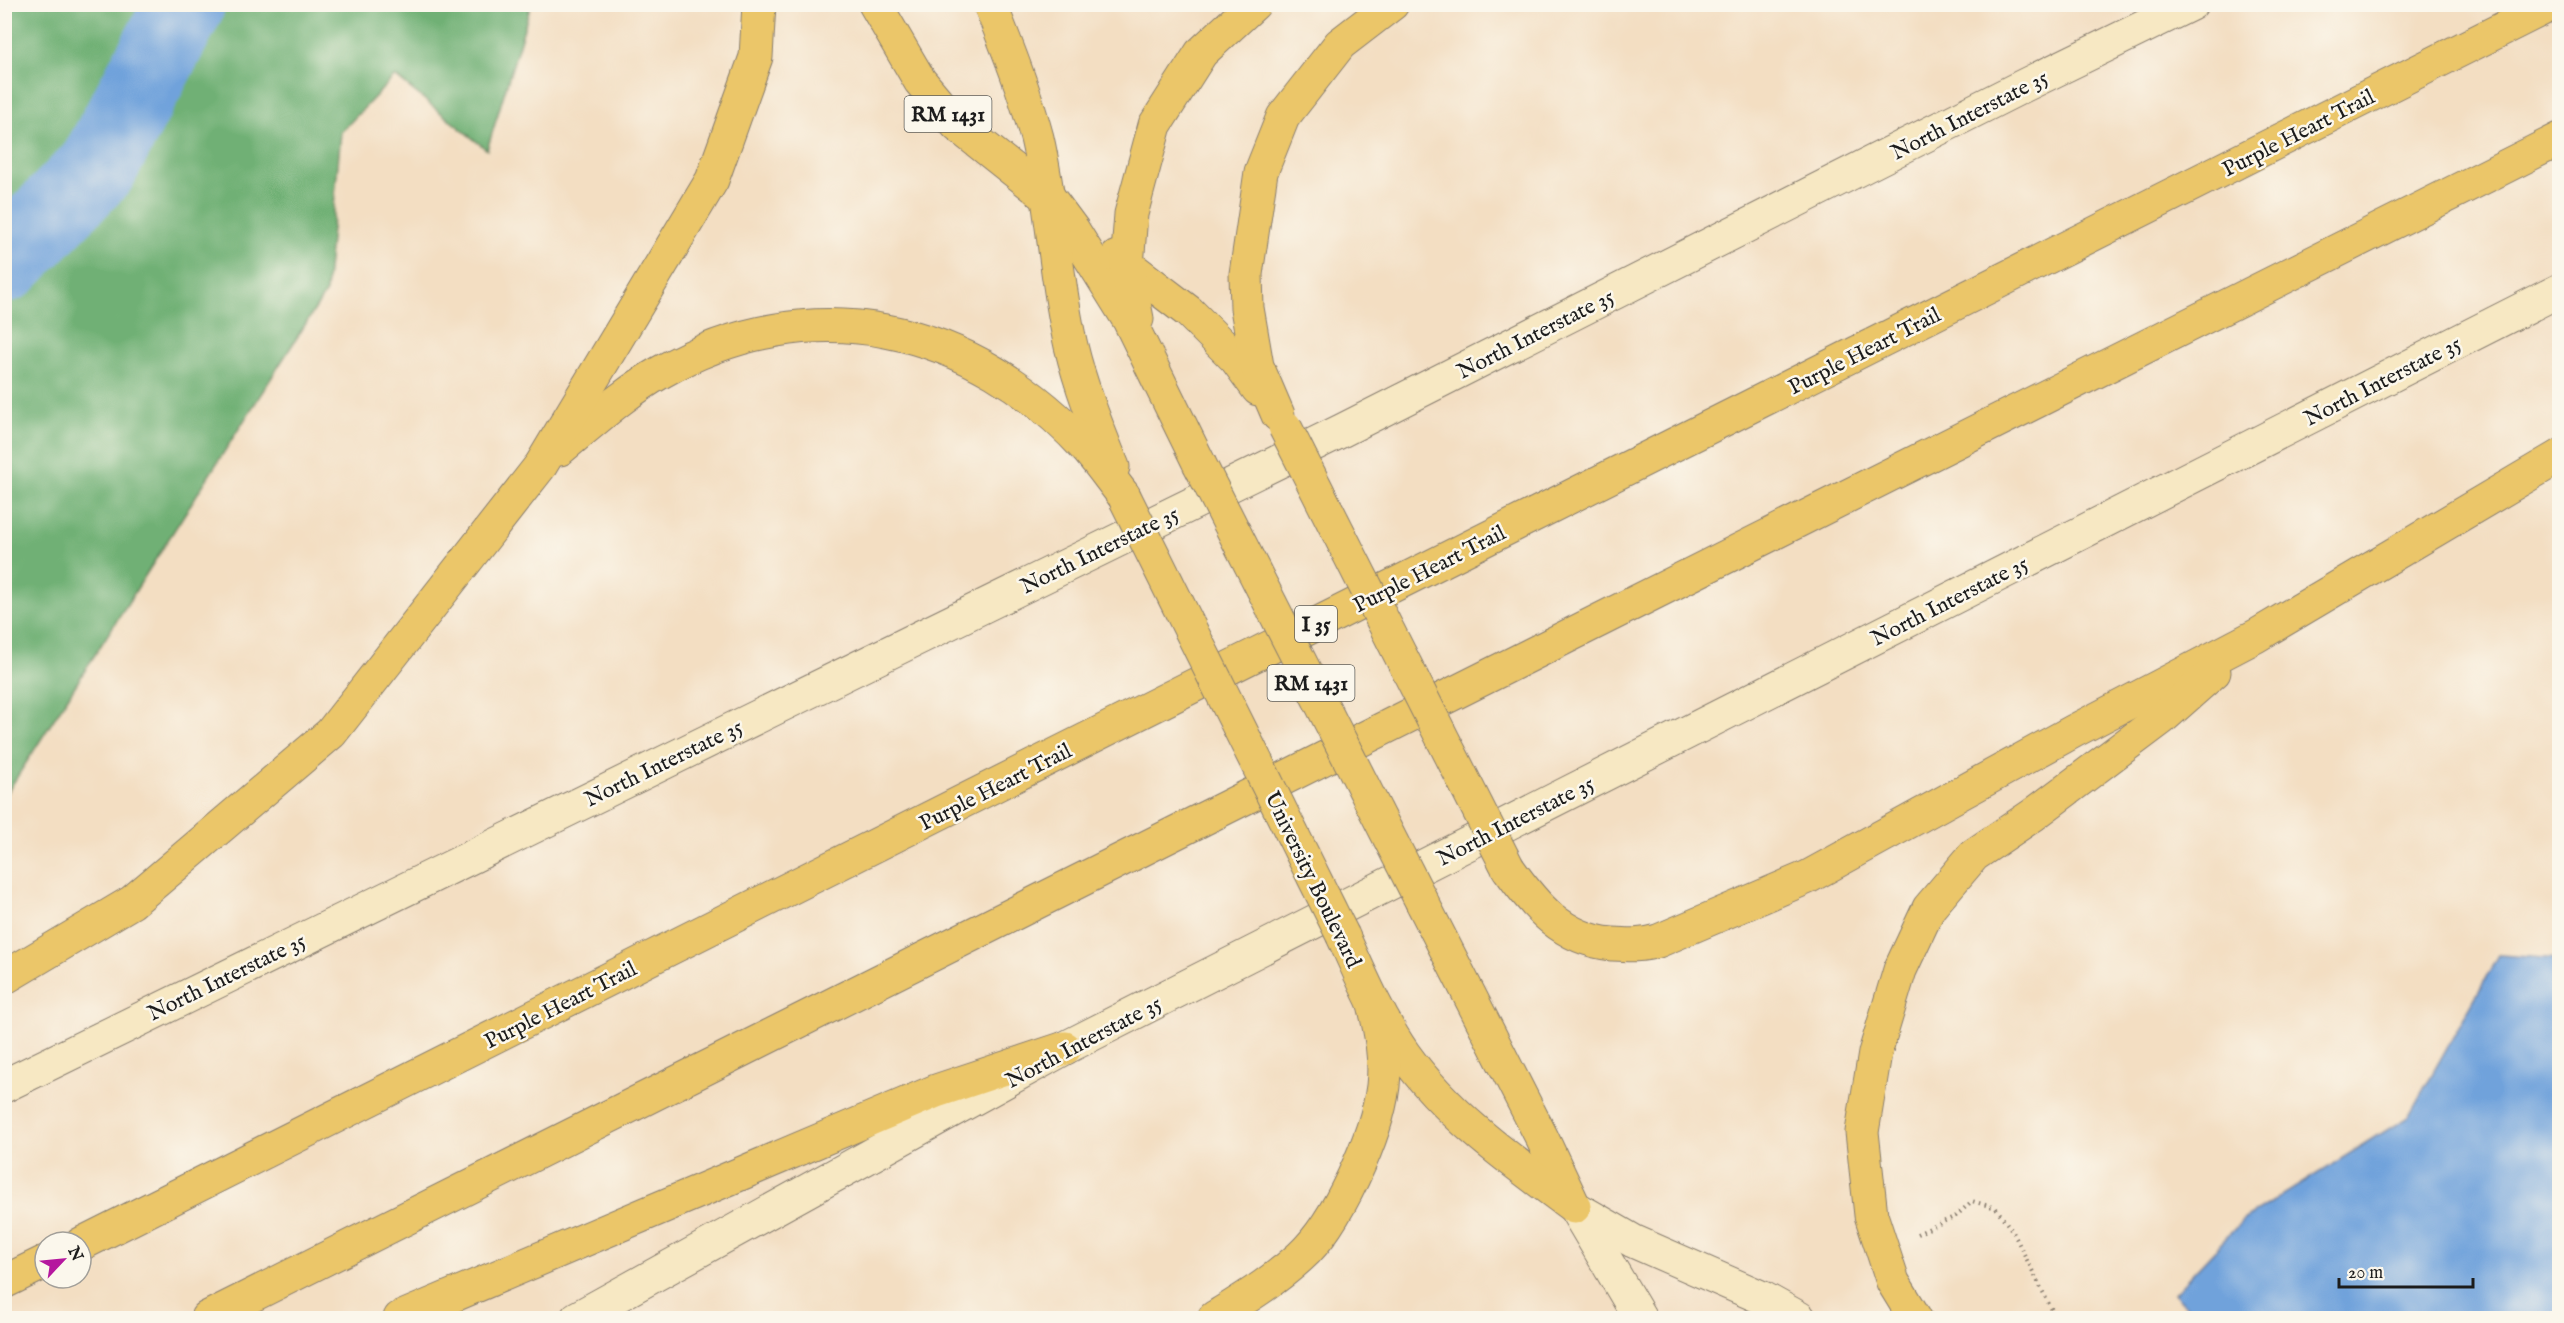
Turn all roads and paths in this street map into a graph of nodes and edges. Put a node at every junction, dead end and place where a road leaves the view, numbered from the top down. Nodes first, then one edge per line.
1 (759, 4) edge
2 (875, 4) edge
3 (990, 4) edge
4 (1254, 4) edge
5 (1392, 4) edge
6 (2191, 4) edge
7 (2552, 4) edge
8 (2559, 139) edge
9 (1050, 199) junction
10 (1127, 266) junction
11 (2559, 290) edge
12 (1148, 361) junction
13 (1281, 421) junction
14 (2559, 456) edge
15 (541, 465) junction
16 (1124, 496) junction
17 (2256, 636) junction
18 (4, 978) edge
19 (1374, 1004) junction
20 (1065, 1048) junction
21 (4, 1086) edge
22 (1574, 1206) junction
23 (1914, 1235) dead end
24 (93, 1238) edge
25 (33, 1268) edge
26 (4, 1282) edge
27 (207, 1318) edge
28 (400, 1318) edge
29 (577, 1318) edge
30 (1215, 1318) edge
31 (1640, 1318) edge
32 (1799, 1318) edge
33 (1915, 1318) edge
34 (2056, 1318) edge

1 - 15 main road
2 - 9 main road, RM 1431
3 - 9 main road, RM 1431
4 - 10 main road
5 - 13 main road
6 - 21 main road, North Interstate 35
7 - 24 main road, Purple Heart Trail / I 35
8 - 27 main road
9 - 10 main road
9 - 12 main road, RM 1431
9 - 16 main road, RM 1431
10 - 12 main road
10 - 13 main road
11 - 20 main road, North Interstate 35
12 - 22 main road, University Boulevard / RM 1431, bridge
13 - 17 main road, bridge
14 - 17 main road
15 - 16 main road
15 - 18 main road
16 - 19 main road, University Boulevard / RM 1431, bridge
17 - 33 main road
19 - 22 main road, University Boulevard / RM 1431
19 - 30 main road
20 - 28 main road
20 - 29 main road, North Interstate 35
22 - 31 main road, University Boulevard
22 - 32 main road, University Boulevard
23 - 34 path
25 - 26 main road

